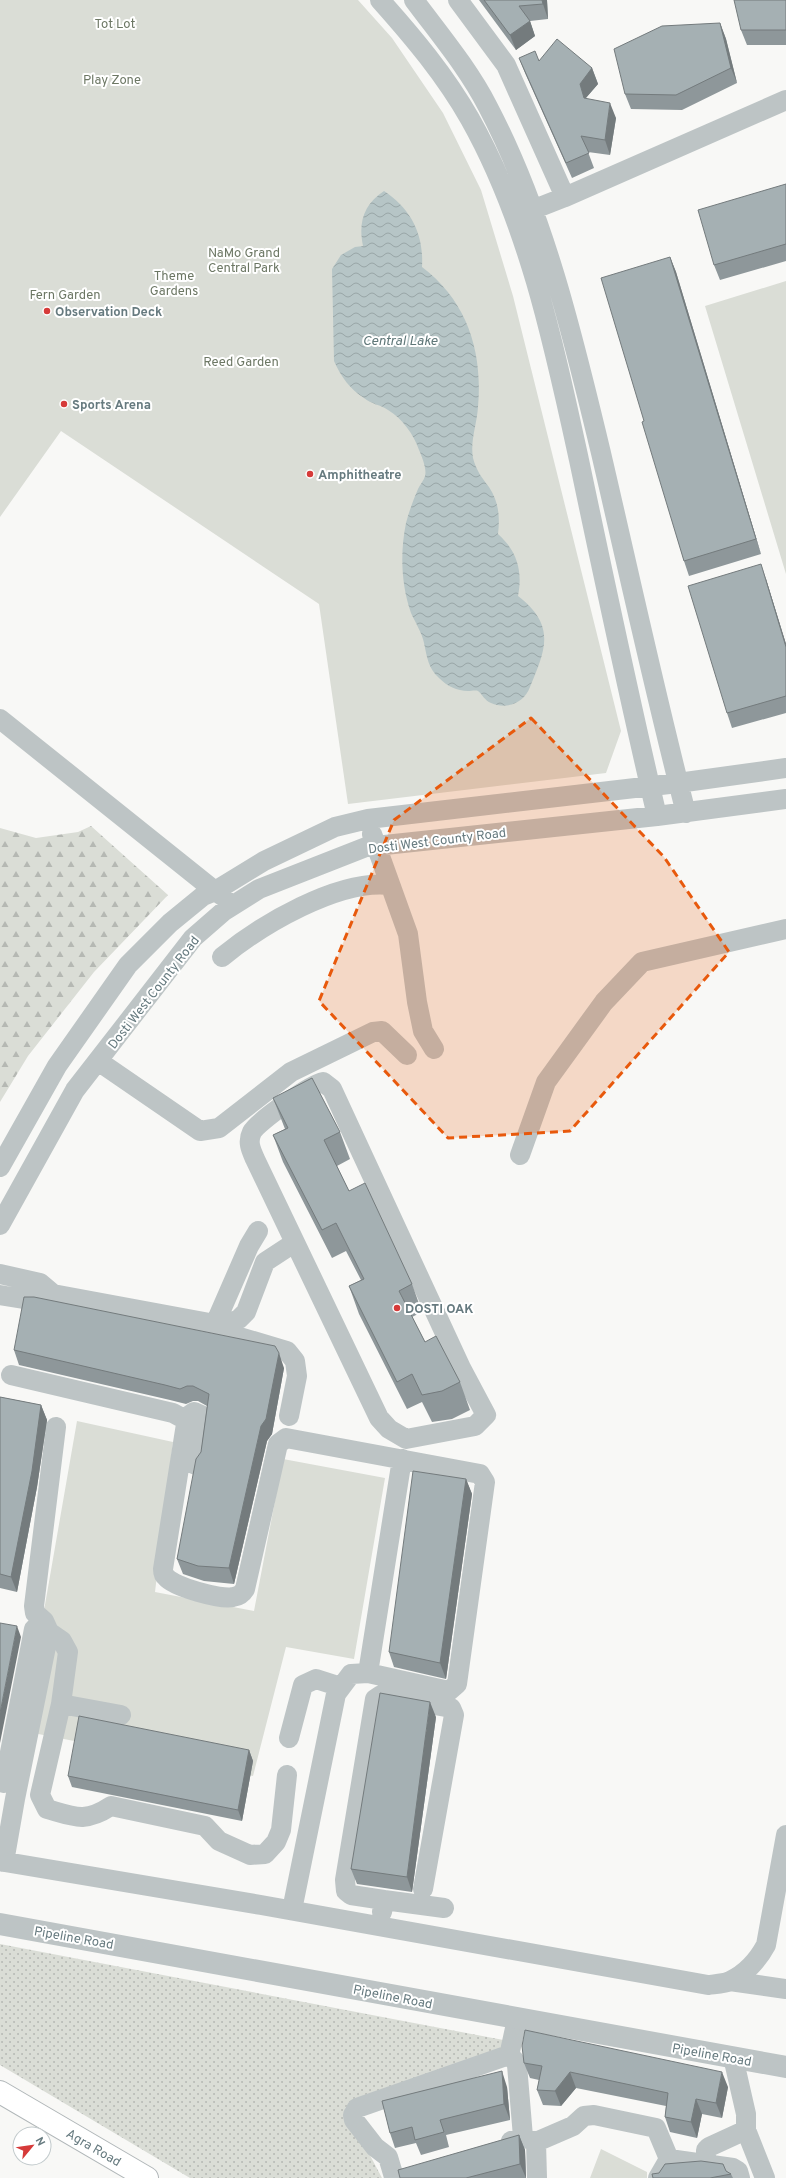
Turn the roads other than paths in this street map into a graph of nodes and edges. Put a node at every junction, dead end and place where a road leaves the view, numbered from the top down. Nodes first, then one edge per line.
1 (380, 0) edge
2 (414, 0) edge
3 (458, 0) edge
4 (470, 74) junction
5 (451, 89) junction
6 (786, 100) edge
7 (565, 197) junction
8 (532, 210) junction
9 (531, 233) junction
10 (582, 374) junction
11 (560, 377) junction
12 (0, 719) edge
13 (786, 768) edge
14 (678, 783) junction
15 (650, 786) junction
16 (786, 799) edge
17 (686, 813) junction
18 (657, 816) junction
19 (368, 819) junction
20 (374, 846) junction
21 (390, 885) junction
22 (215, 891) junction
23 (236, 903) junction
24 (786, 930) edge
25 (222, 957) dead end
26 (434, 1049) dead end
27 (407, 1055) dead end
28 (98, 1061) junction
29 (520, 1155) dead end
30 (0, 1167) edge
31 (0, 1225) edge
32 (258, 1231) dead end
33 (294, 1243) junction
34 (0, 1274) edge
35 (53, 1294) junction
36 (0, 1295) edge
37 (215, 1324) junction
38 (11, 1376) dead end
39 (289, 1416) dead end
40 (184, 1419) junction
41 (56, 1427) dead end
42 (402, 1459) junction
43 (196, 1465) edge
44 (46, 1626) junction
45 (368, 1673) junction
46 (341, 1688) junction
47 (61, 1704) junction
48 (120, 1714) dead end
49 (289, 1738) dead end
50 (287, 1775) dead end
51 (0, 1807) edge
52 (785, 1842) edge
53 (2, 1862) edge
54 (423, 1889) dead end
55 (384, 1900) junction
56 (444, 1908) dead end
57 (292, 1910) junction
58 (0, 1924) edge
59 (380, 1926) junction
60 (730, 1981) junction
61 (786, 1989) edge
62 (517, 2019) junction
63 (509, 2056) junction
64 (733, 2057) junction
65 (786, 2067) edge
66 (0, 2092) edge
67 (746, 2130) junction
68 (529, 2140) junction
69 (493, 2146) edge
70 (669, 2159) junction
71 (706, 2164) junction
72 (413, 2170) edge
73 (394, 2177) edge
74 (147, 2178) edge
75 (537, 2178) edge
76 (658, 2178) edge
77 (740, 2178) edge
78 (765, 2178) edge

1 - 5 street
2 - 4 street
3 - 7 street
4 - 5 street
4 - 8 street
5 - 9 street
6 - 7 street
7 - 8 street
8 - 9 street
9 - 10 street
9 - 11 street
10 - 11 street
10 - 14 street
11 - 15 street
12 - 22 street
13 - 14 street
14 - 15 street
14 - 17 street
15 - 18 street
15 - 19 street
16 - 17 street, Dosti West County Road
17 - 18 street, Dosti West County Road
18 - 20 street, Dosti West County Road
19 - 20 street
19 - 22 street
20 - 21 street
20 - 23 street, Dosti West County Road
21 - 25 street
21 - 26 street
22 - 23 street
22 - 30 street
23 - 28 street, Dosti West County Road
24 - 29 street
27 - 28 street
28 - 31 street, Dosti West County Road
32 - 37 street
33 - 33 street
33 - 37 street
34 - 35 street
35 - 36 street
35 - 37 street
37 - 39 street
38 - 40 street
40 - 42 street
40 - 43 street
41 - 44 street
42 - 45 street
42 - 45 street
44 - 47 street
44 - 51 street
44 - 53 street
45 - 46 street
46 - 49 street
46 - 57 street
47 - 48 street
47 - 50 street
52 - 60 street
53 - 57 street
54 - 55 street
55 - 56 street
55 - 59 street
57 - 59 street
58 - 62 street, Pipeline Road
59 - 60 street
60 - 61 street
62 - 63 street
62 - 64 street, Pipeline Road
63 - 68 street
63 - 73 street
64 - 65 street, Pipeline Road
64 - 67 street
66 - 74 highway, Agra Road
67 - 71 street
67 - 78 street
68 - 69 street
68 - 70 street
68 - 75 street
70 - 71 street
70 - 76 street
71 - 77 street
72 - 73 street

